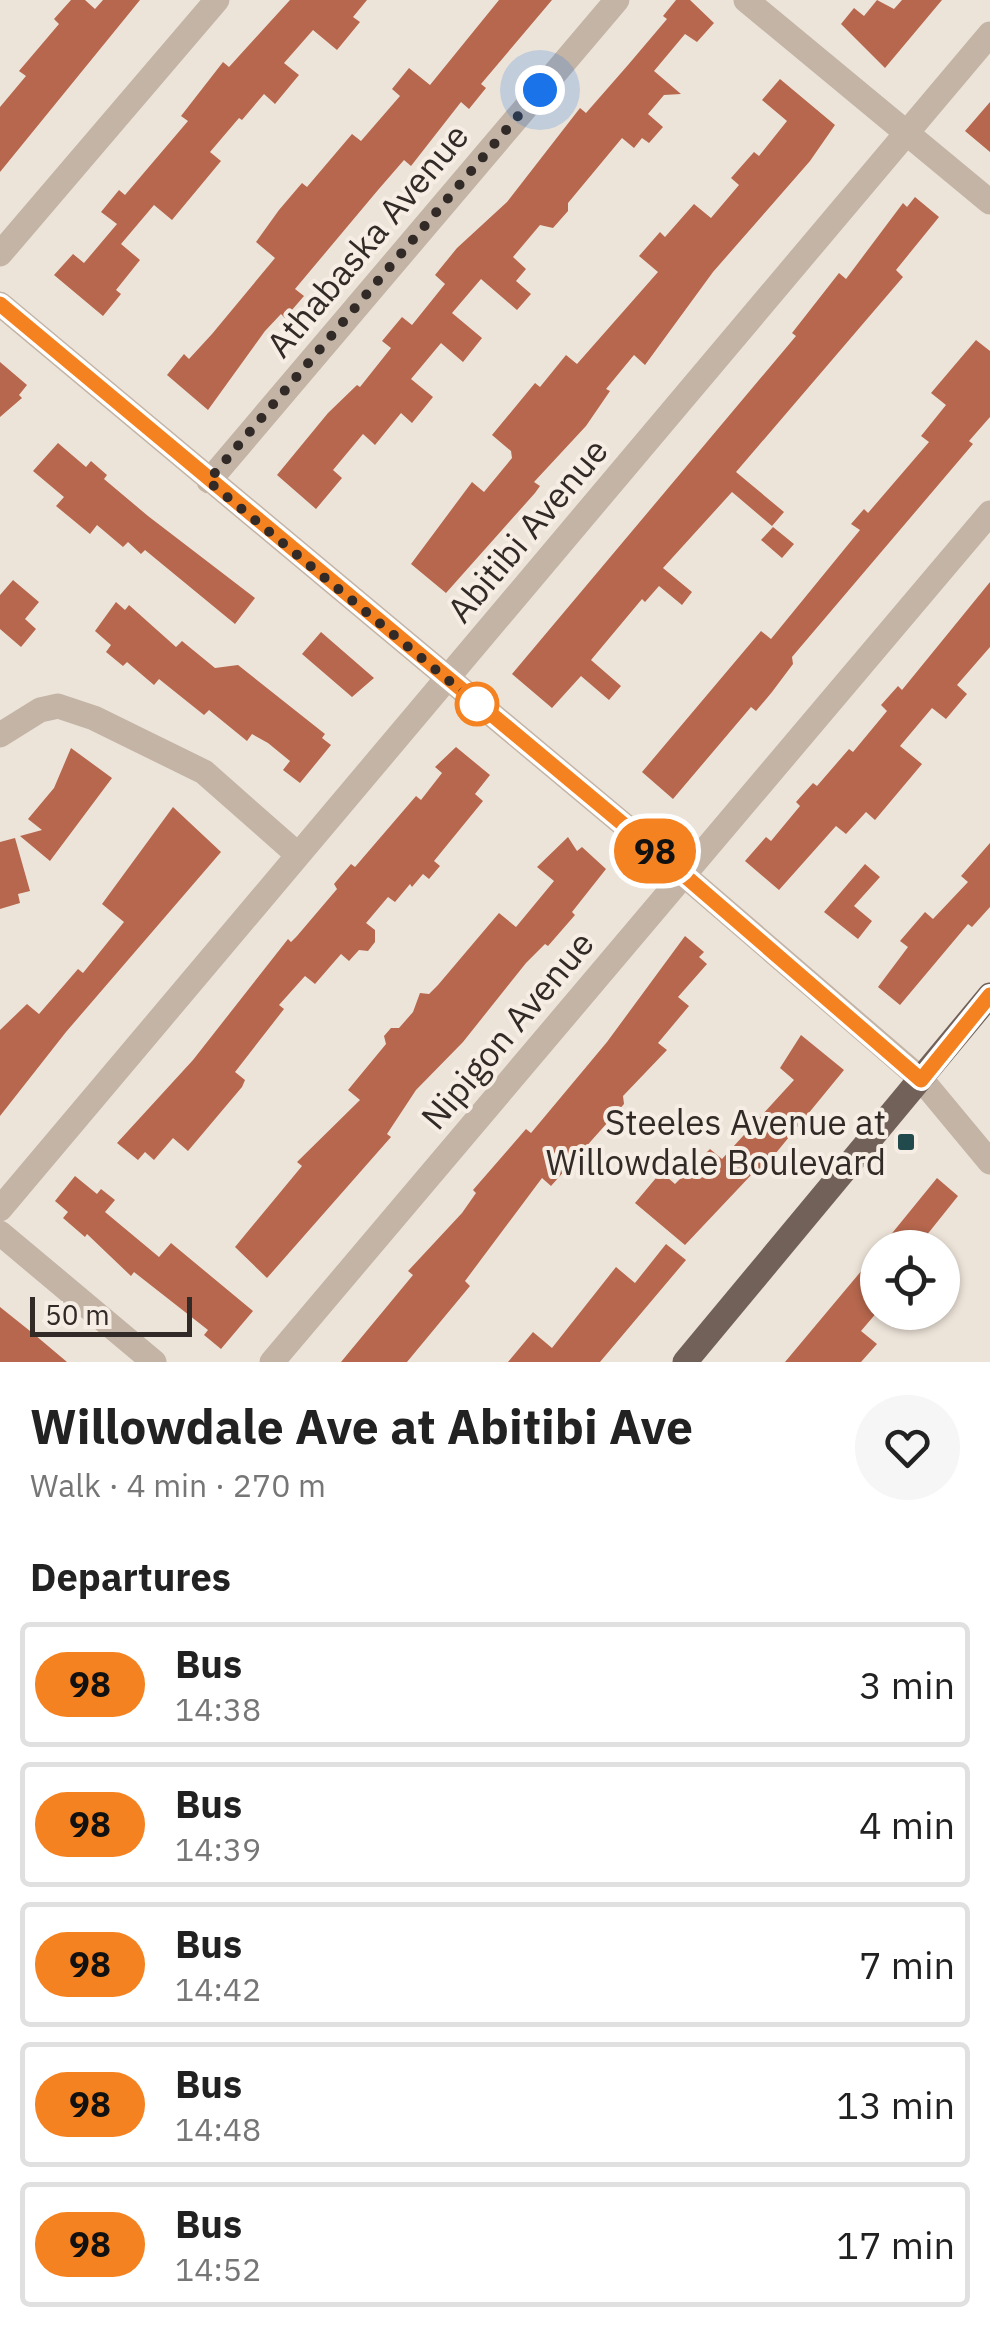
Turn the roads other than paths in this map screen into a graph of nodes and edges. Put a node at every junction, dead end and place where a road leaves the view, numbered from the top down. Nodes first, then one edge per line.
1 (217, 0) edge
2 (617, 0) edge
3 (746, 0) edge
4 (990, 34) edge
5 (907, 134) junction
6 (990, 202) edge
7 (0, 254) edge
8 (0, 304) edge
9 (208, 481) junction
10 (990, 513) edge
11 (447, 679) junction
12 (0, 734) edge
13 (297, 854) junction
14 (684, 875) junction
15 (990, 995) edge
16 (921, 1080) junction
17 (990, 1162) edge
18 (0, 1208) edge
19 (0, 1232) edge
20 (154, 1362) edge
21 (272, 1362) edge
22 (686, 1362) edge

1 - 7 street
2 - 9 street, Athabaska Avenue
3 - 5 street
4 - 5 street, Abitibi Avenue
5 - 6 street
5 - 11 street, Abitibi Avenue
8 - 9 street
9 - 11 street
10 - 14 street, Nipigon Avenue
11 - 13 street, Abitibi Avenue
11 - 14 street
12 - 13 street
13 - 18 street, Abitibi Avenue
14 - 16 street
14 - 21 street, Nipigon Avenue
15 - 16 main road
16 - 17 street
16 - 22 main road
19 - 20 street

